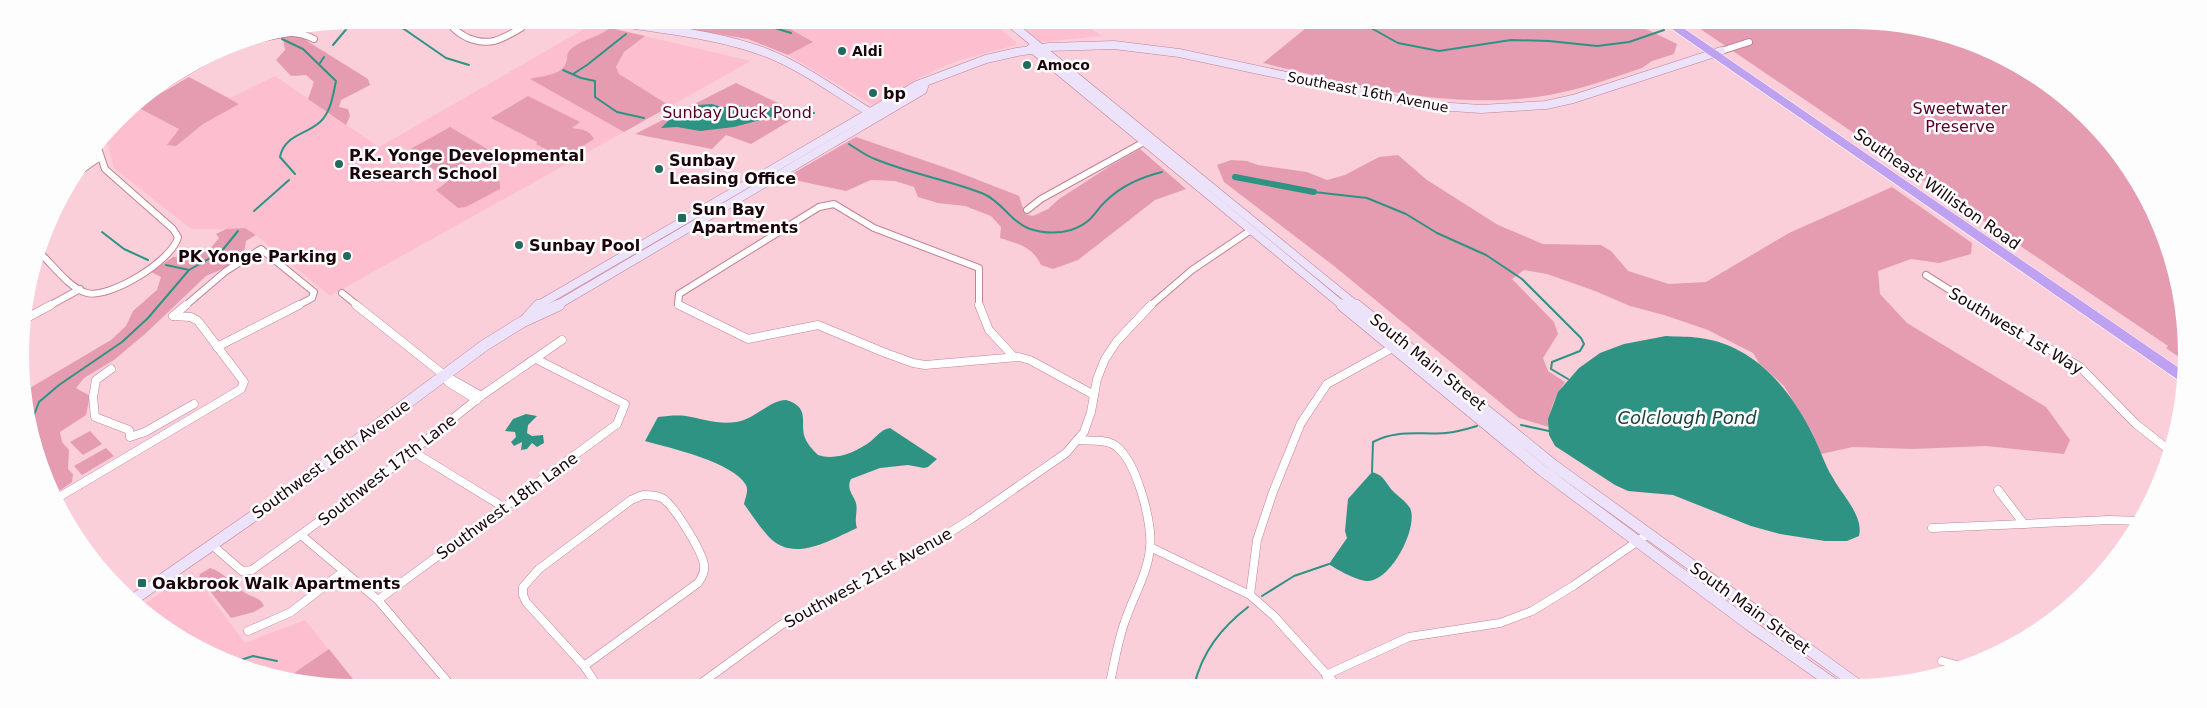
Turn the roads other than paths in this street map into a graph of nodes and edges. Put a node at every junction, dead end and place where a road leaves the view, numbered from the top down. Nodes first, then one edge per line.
1 (453, 29) edge
2 (519, 29) edge
3 (661, 29) edge
4 (1011, 29) edge
5 (1016, 29) edge
6 (1676, 29) edge
7 (1687, 29) edge
8 (303, 33) edge
9 (314, 39) dead end
10 (1749, 42) dead end
11 (1078, 45) junction
12 (1036, 48) junction
13 (1717, 53) junction
14 (1064, 66) junction
15 (1113, 105) junction
16 (1102, 108) junction
17 (873, 114) junction
18 (1149, 141) junction
19 (99, 152) edge
20 (100, 157) junction
21 (91, 163) edge
22 (104, 169) junction
23 (86, 171) edge
24 (1027, 210) dead end
25 (1261, 226) junction
26 (1251, 230) junction
27 (1980, 233) junction
28 (44, 257) edge
29 (1926, 275) dead end
30 (80, 290) junction
31 (342, 293) dead end
32 (184, 307) junction
33 (32, 315) edge
34 (191, 317) junction
35 (562, 340) dead end
36 (1399, 345) junction
37 (217, 347) junction
38 (1014, 358) junction
39 (536, 359) junction
40 (2178, 363) edge
41 (110, 369) dead end
42 (444, 375) junction
43 (2178, 375) edge
44 (1094, 395) junction
45 (479, 398) junction
46 (194, 404) dead end
47 (140, 434) junction
48 (130, 437) junction
49 (1078, 440) junction
50 (145, 446) junction
51 (2165, 447) edge
52 (412, 450) junction
53 (132, 454) junction
54 (1998, 490) dead end
55 (61, 496) edge
56 (505, 508) junction
57 (2133, 521) edge
58 (2024, 524) junction
59 (1932, 528) dead end
60 (1648, 534) junction
61 (301, 535) junction
62 (1637, 541) junction
63 (212, 545) junction
64 (1150, 547) junction
65 (344, 571) junction
66 (1250, 595) junction
67 (137, 597) edge
68 (378, 600) junction
69 (248, 631) dead end
70 (1942, 661) dead end
71 (1952, 664) edge
72 (584, 666) junction
73 (1326, 675) junction
74 (446, 679) edge
75 (593, 679) edge
76 (707, 679) edge
77 (1111, 679) edge
78 (1327, 679) edge
79 (1330, 679) edge
80 (1827, 679) edge
81 (1850, 679) edge

1 - 2 street
3 - 17 main road
4 - 12 main road, South Main Street
5 - 12 main road, South Main Street
6 - 13 highway, Southeast Williston Road
7 - 13 highway, Southeast Williston Road
8 - 9 street
10 - 13 street, Southeast 16th Avenue
11 - 12 main road, Southeast 16th Avenue
11 - 13 main road, Southeast 16th Avenue
11 - 14 main road
12 - 14 main road, South Main Street
12 - 16 main road, South Main Street
12 - 17 main road, Southwest 16th Avenue
13 - 27 highway, Southeast Williston Road
14 - 15 main road, South Main Street
15 - 16 main road
15 - 18 main road, South Main Street
16 - 18 main road, South Main Street
17 - 42 main road, Southwest 16th Avenue
18 - 24 street
18 - 25 main road, South Main Street
18 - 26 main road, South Main Street
19 - 20 street
20 - 21 street
20 - 22 street
22 - 23 street
22 - 30 street
25 - 26 main road
25 - 36 main road, South Main Street
26 - 36 main road, South Main Street
26 - 44 street, Southwest 21st Avenue
27 - 40 highway, Southeast Williston Road
27 - 43 highway, Southeast Williston Road
28 - 30 street
29 - 51 street, Southwest 1st Way
30 - 33 street
31 - 42 street
32 - 34 street
32 - 34 street
32 - 37 street
34 - 37 street
35 - 39 street, Southwest 17th Lane
36 - 60 main road, South Main Street
36 - 62 main road, South Main Street
36 - 66 street
37 - 50 street
38 - 38 street
38 - 44 street
39 - 45 street, Southwest 17th Lane
39 - 56 street, Southwest 18th Lane
41 - 48 street
42 - 45 street
42 - 63 main road, Southwest 16th Avenue
44 - 49 street, Southwest 21st Avenue
45 - 52 street, Southwest 17th Lane
46 - 47 street
47 - 48 street
47 - 50 street
48 - 53 street
49 - 64 street
49 - 76 street, Southwest 21st Avenue
50 - 53 street
52 - 56 street
52 - 61 street, Southwest 17th Lane
53 - 55 street
54 - 58 street
56 - 68 street, Southwest 18th Lane
57 - 58 street
58 - 59 street
60 - 62 street
60 - 81 main road, South Main Street
61 - 63 street, Southwest 17th Lane
61 - 65 street
62 - 73 street
62 - 80 main road, South Main Street
63 - 67 main road, Southwest 16th Avenue
64 - 66 street
64 - 77 street
65 - 68 street
65 - 69 street
66 - 73 street
68 - 74 street
70 - 71 street
72 - 72 street
72 - 75 street
73 - 78 street
73 - 79 street

